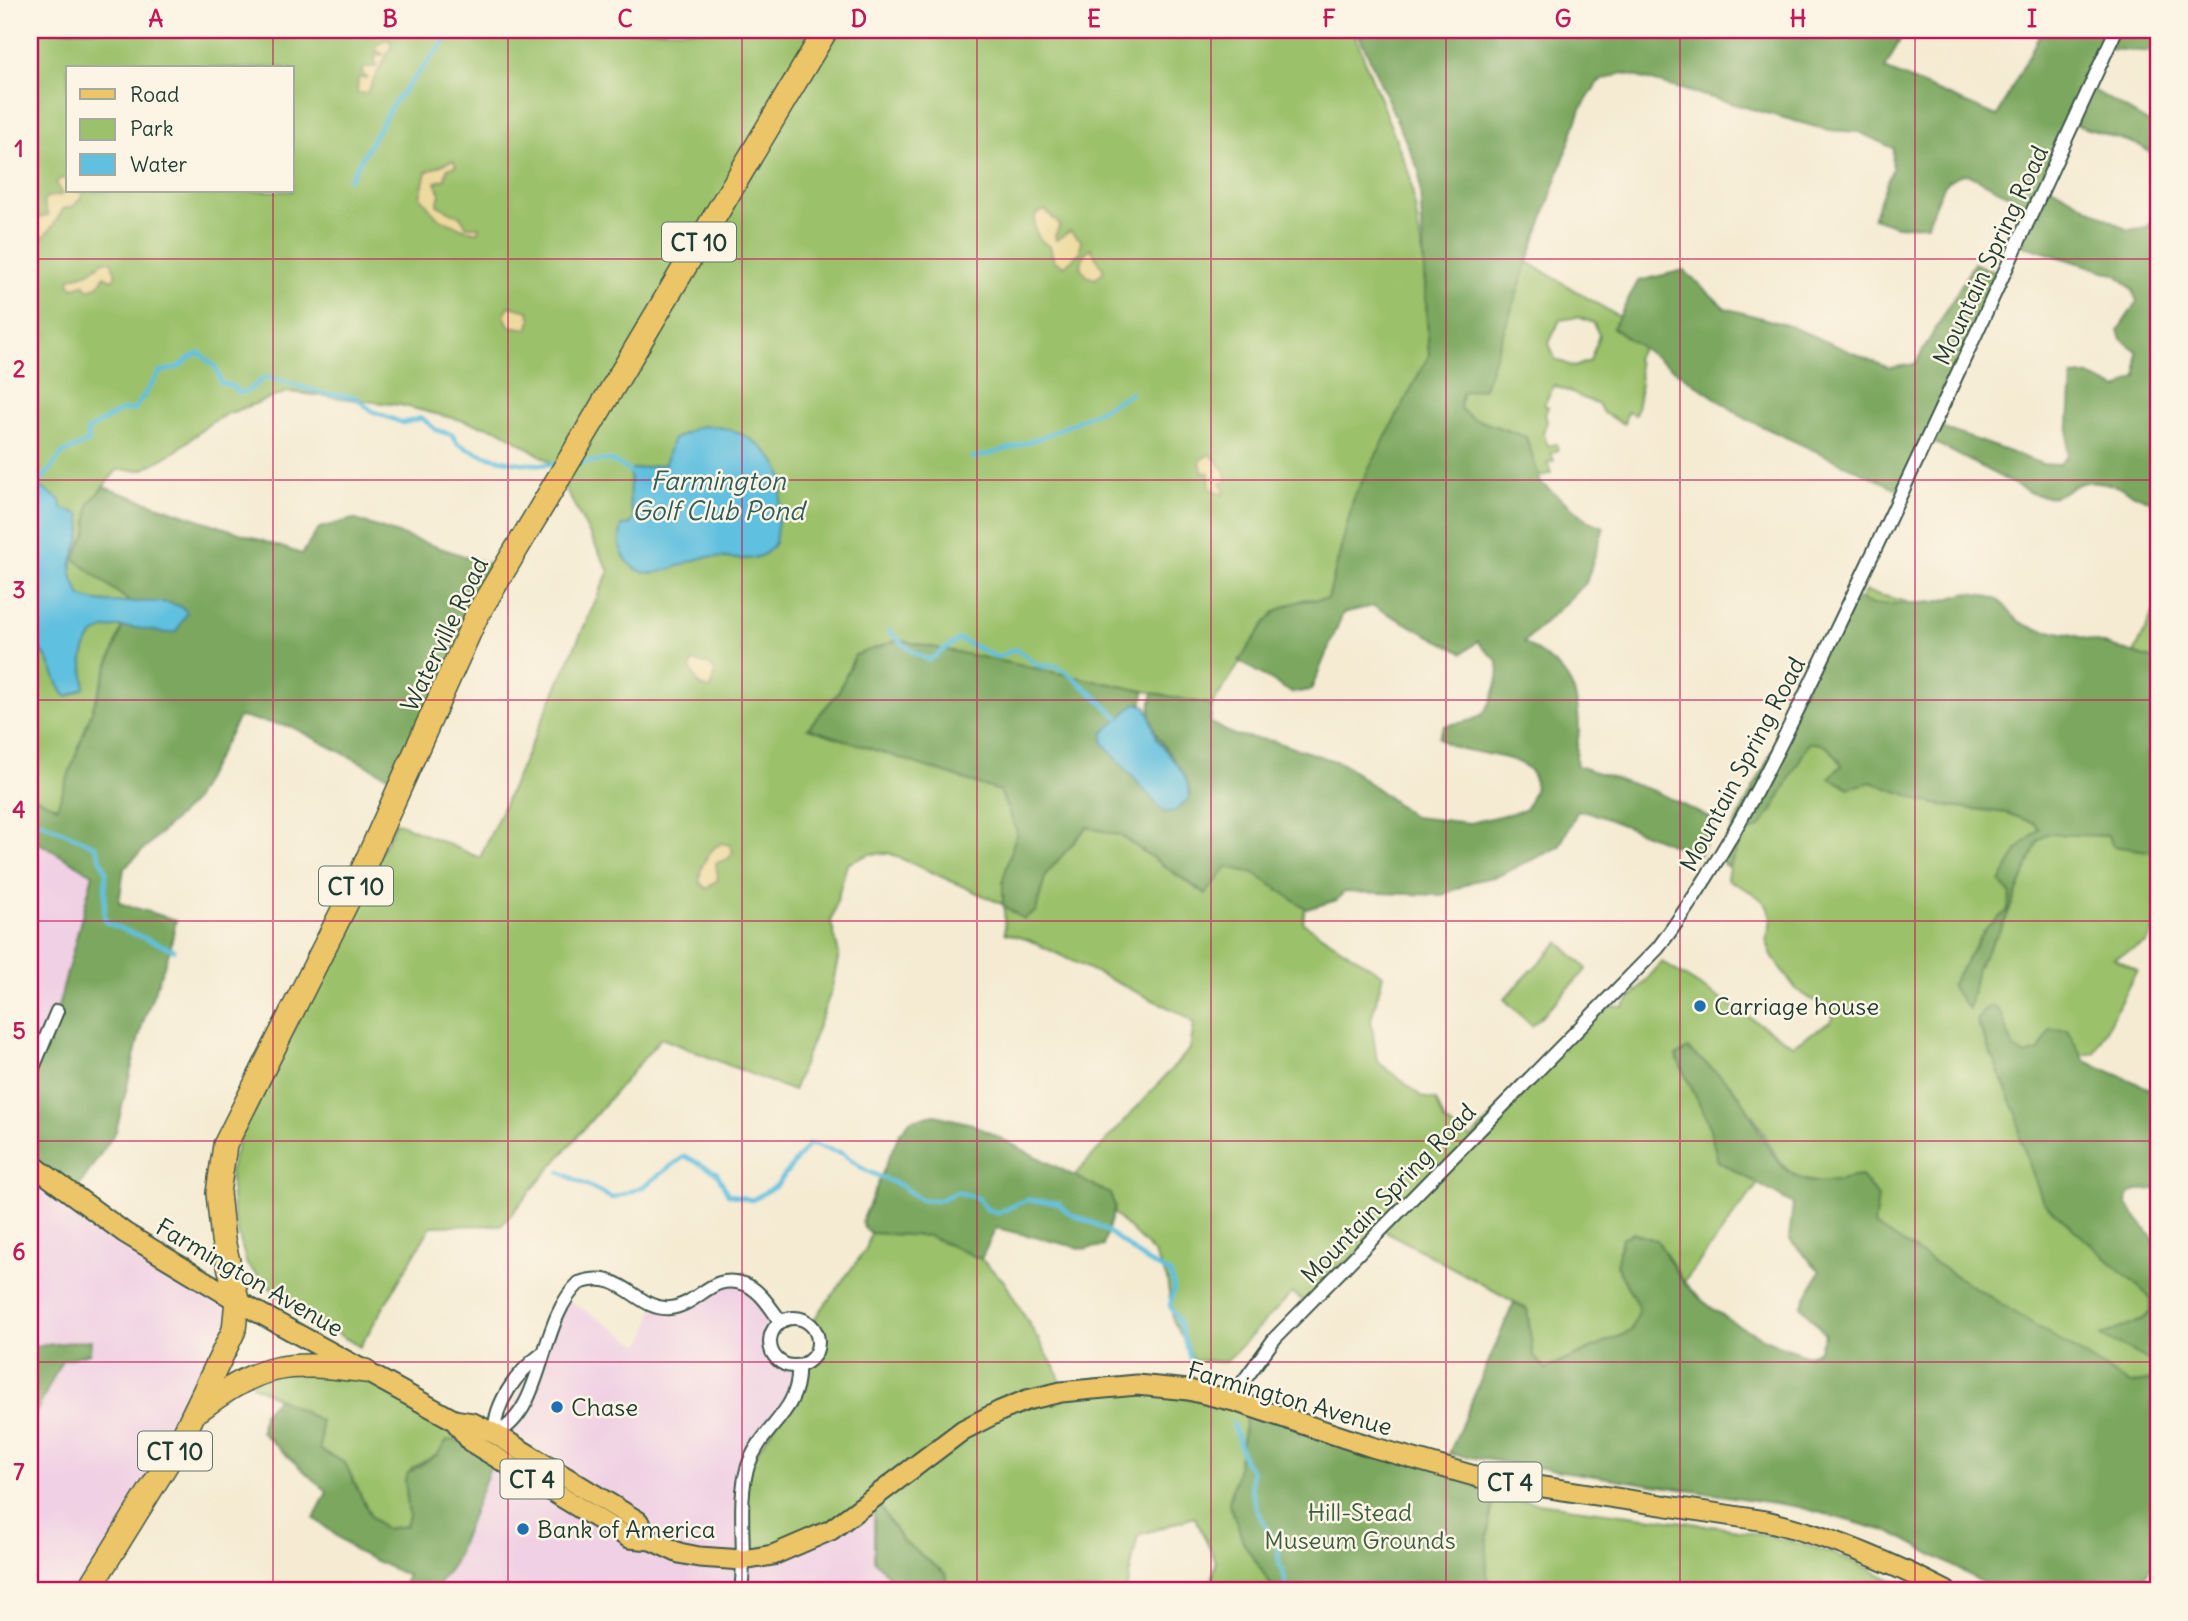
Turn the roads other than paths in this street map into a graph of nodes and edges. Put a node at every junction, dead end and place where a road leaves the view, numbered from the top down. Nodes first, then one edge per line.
1 (826, 30) edge
2 (2116, 30) edge
3 (57, 1011) dead end
4 (30, 1075) edge
5 (30, 1163) edge
6 (237, 1300) junction
7 (781, 1322) junction
8 (542, 1354) junction
9 (798, 1366) junction
10 (365, 1371) junction
11 (1234, 1401) junction
12 (197, 1410) junction
13 (454, 1420) junction
14 (495, 1434) junction
15 (652, 1540) junction
16 (743, 1560) junction
17 (88, 1591) edge
18 (741, 1591) edge
19 (1946, 1591) edge

1 - 6 highway, Waterville Road / CT 10
2 - 11 street, Mountain Spring Road
3 - 4 street
5 - 6 main road, Farmington Avenue / CT 4
6 - 10 main road, Farmington Avenue / CT 4
6 - 12 highway, CT 10
7 - 8 street
7 - 9 street
7 - 9 street
8 - 14 street
8 - 14 street
9 - 16 street
10 - 12 highway
10 - 13 main road, Farmington Avenue / CT 4
11 - 16 main road, Farmington Avenue / CT 4
11 - 19 main road, Farmington Avenue / CT 4
12 - 17 highway, CT 10
13 - 14 main road, Farmington Avenue / CT 4
13 - 15 main road, Farmington Avenue / CT 4
14 - 15 main road, Farmington Avenue / CT 4
15 - 16 main road, Farmington Avenue / CT 4
16 - 18 street

